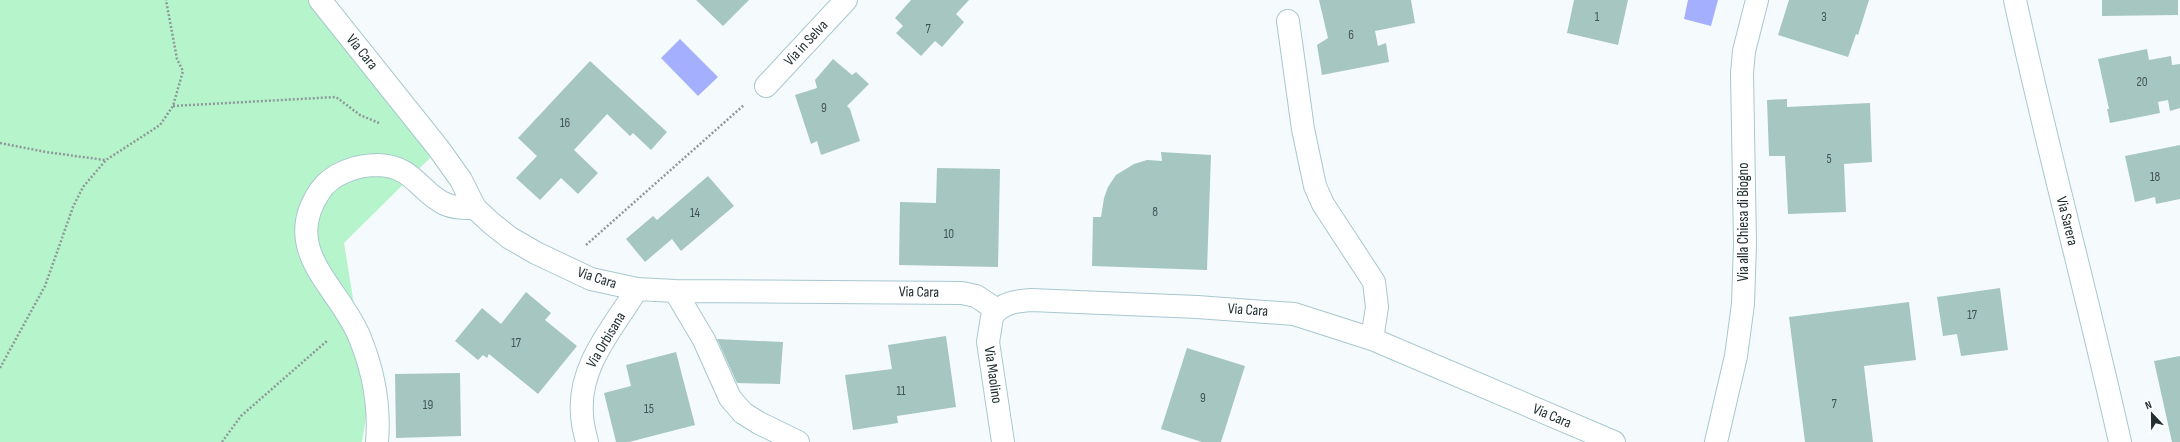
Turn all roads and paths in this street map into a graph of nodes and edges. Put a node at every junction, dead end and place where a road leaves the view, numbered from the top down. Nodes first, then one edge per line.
1 (166, 0) edge
2 (320, 0) edge
3 (846, 0) edge
4 (1757, 0) edge
5 (2015, 0) edge
6 (1288, 21) dead end
7 (766, 86) joint
8 (173, 106) junction
9 (381, 124) dead end
10 (0, 143) edge
11 (106, 160) junction
12 (475, 208) junction
13 (562, 266) junction
14 (637, 289) junction
15 (675, 291) junction
16 (997, 310) junction
17 (351, 320) junction
18 (1372, 340) junction
19 (0, 368) edge
20 (222, 442) edge
21 (377, 442) edge
22 (587, 442) edge
23 (798, 442) edge
24 (1003, 442) edge
25 (1614, 442) edge
26 (1716, 442) edge
27 (2120, 442) edge

1 - 8 path
2 - 12 street, Via Cara
3 - 7 street, Via in Selva
4 - 26 street, Via alla Chiesa di Biogno
5 - 27 street, Via Sarera
6 - 18 street
7 - 13 path
8 - 9 path
8 - 11 path
10 - 11 path
11 - 19 path
12 - 13 street, Via Cara
12 - 17 street
13 - 14 street, Via Cara
14 - 15 street, Via Cara
14 - 22 street, Via Orbisana
15 - 16 street, Via Cara
15 - 23 street
16 - 18 street, Via Cara
16 - 24 street, Via Maolino
17 - 20 path
17 - 21 street
18 - 25 street, Via Cara

